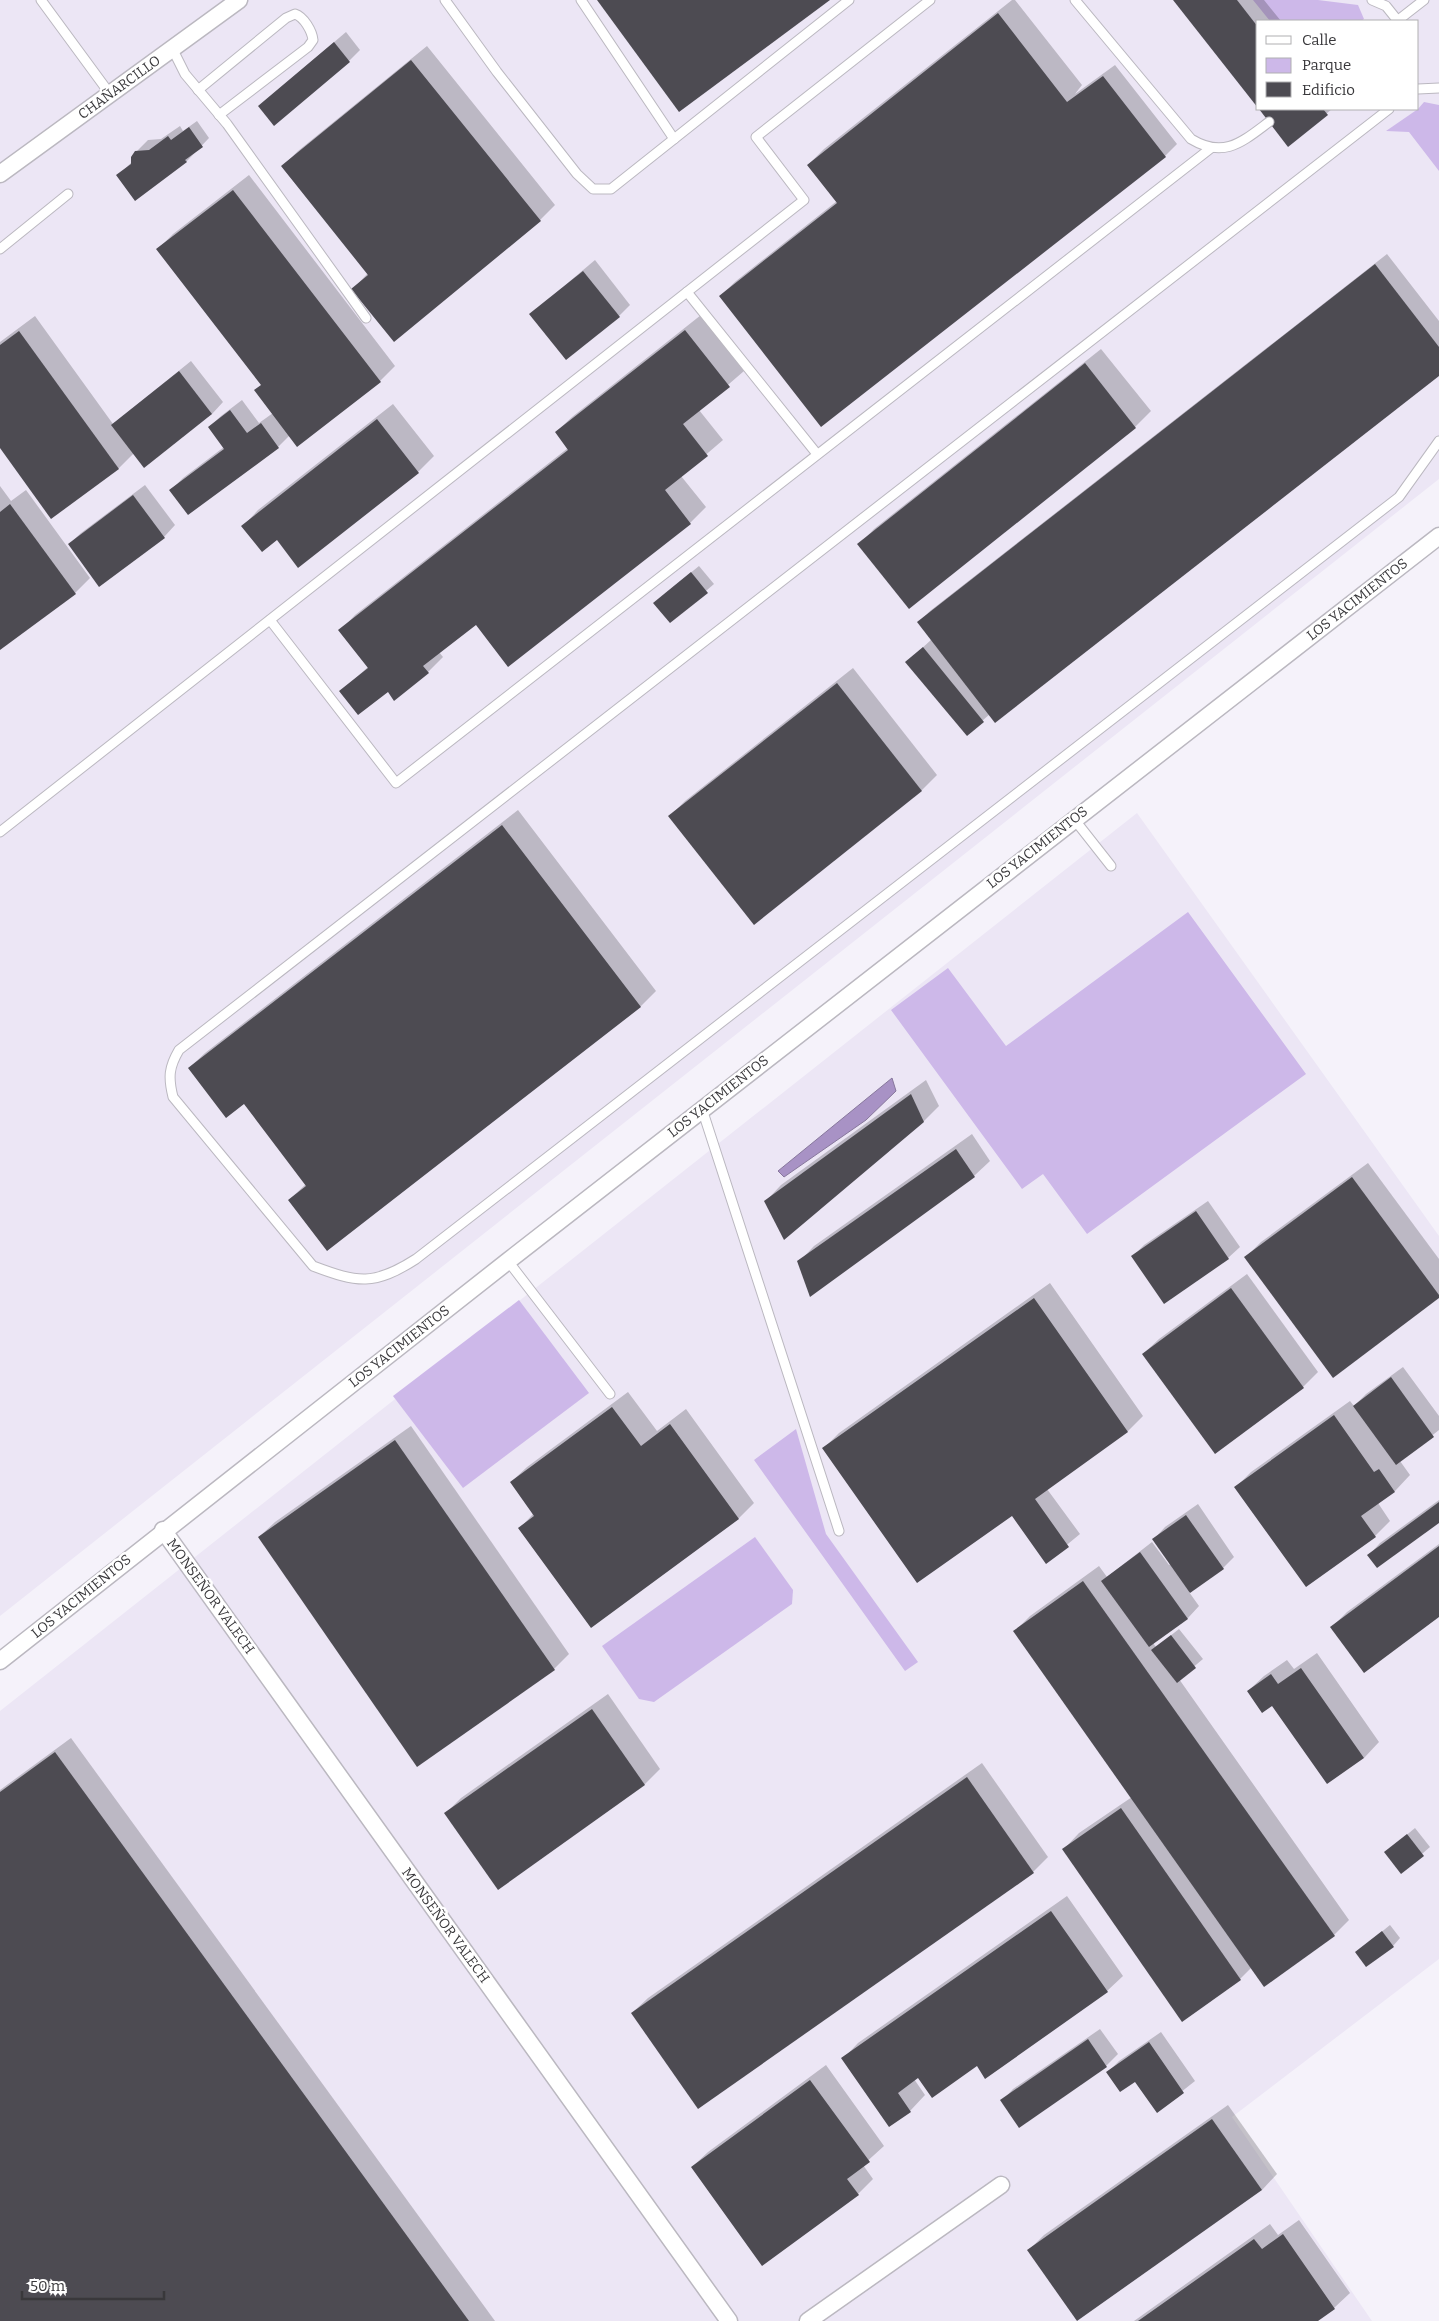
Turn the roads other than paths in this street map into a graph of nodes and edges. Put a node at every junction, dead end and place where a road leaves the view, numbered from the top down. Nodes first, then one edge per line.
1 (41, 0) edge
2 (239, 0) edge
3 (444, 0) edge
4 (581, 0) edge
5 (849, 0) edge
6 (930, 0) edge
7 (1075, 0) edge
8 (1372, 0) edge
9 (1424, 0) edge
10 (1396, 20) edge
11 (1398, 20) edge
12 (172, 48) junction
13 (1439, 88) edge
14 (1419, 89) edge
15 (198, 90) junction
16 (110, 94) junction
17 (1388, 110) edge
18 (219, 115) junction
19 (1269, 122) dead end
20 (674, 139) junction
21 (1211, 148) junction
22 (0, 174) edge
23 (68, 194) dead end
24 (0, 249) edge
25 (688, 292) junction
26 (366, 318) dead end
27 (1439, 440) edge
28 (817, 454) junction
29 (1439, 536) edge
30 (270, 620) junction
31 (1074, 818) junction
32 (0, 832) edge
33 (1111, 866) dead end
34 (702, 1109) junction
35 (508, 1261) junction
36 (610, 1394) dead end
37 (163, 1530) junction
38 (839, 1531) dead end
39 (0, 1661) edge
40 (1001, 2186) dead end
41 (729, 2321) edge
42 (808, 2321) edge

1 - 16 lane
2 - 12 street, CHAÑARCILLO
3 - 20 lane
4 - 20 lane
5 - 20 lane
6 - 25 lane
7 - 21 lane
8 - 10 lane
9 - 11 lane
12 - 15 lane
12 - 16 street, CHAÑARCILLO
13 - 14 lane
15 - 18 lane
15 - 18 lane
16 - 22 street, CHAÑARCILLO
17 - 27 lane
18 - 26 lane
19 - 21 lane
21 - 28 lane
23 - 24 lane
25 - 28 lane
25 - 30 lane
28 - 30 lane
29 - 31 street, LOS YACIMIENTOS
30 - 32 lane
31 - 33 lane
31 - 34 street, LOS YACIMIENTOS
34 - 35 street, LOS YACIMIENTOS
34 - 38 lane
35 - 36 lane
35 - 37 street, LOS YACIMIENTOS
37 - 39 street, LOS YACIMIENTOS
37 - 41 street, MONSEÑOR VALECH
40 - 42 street

